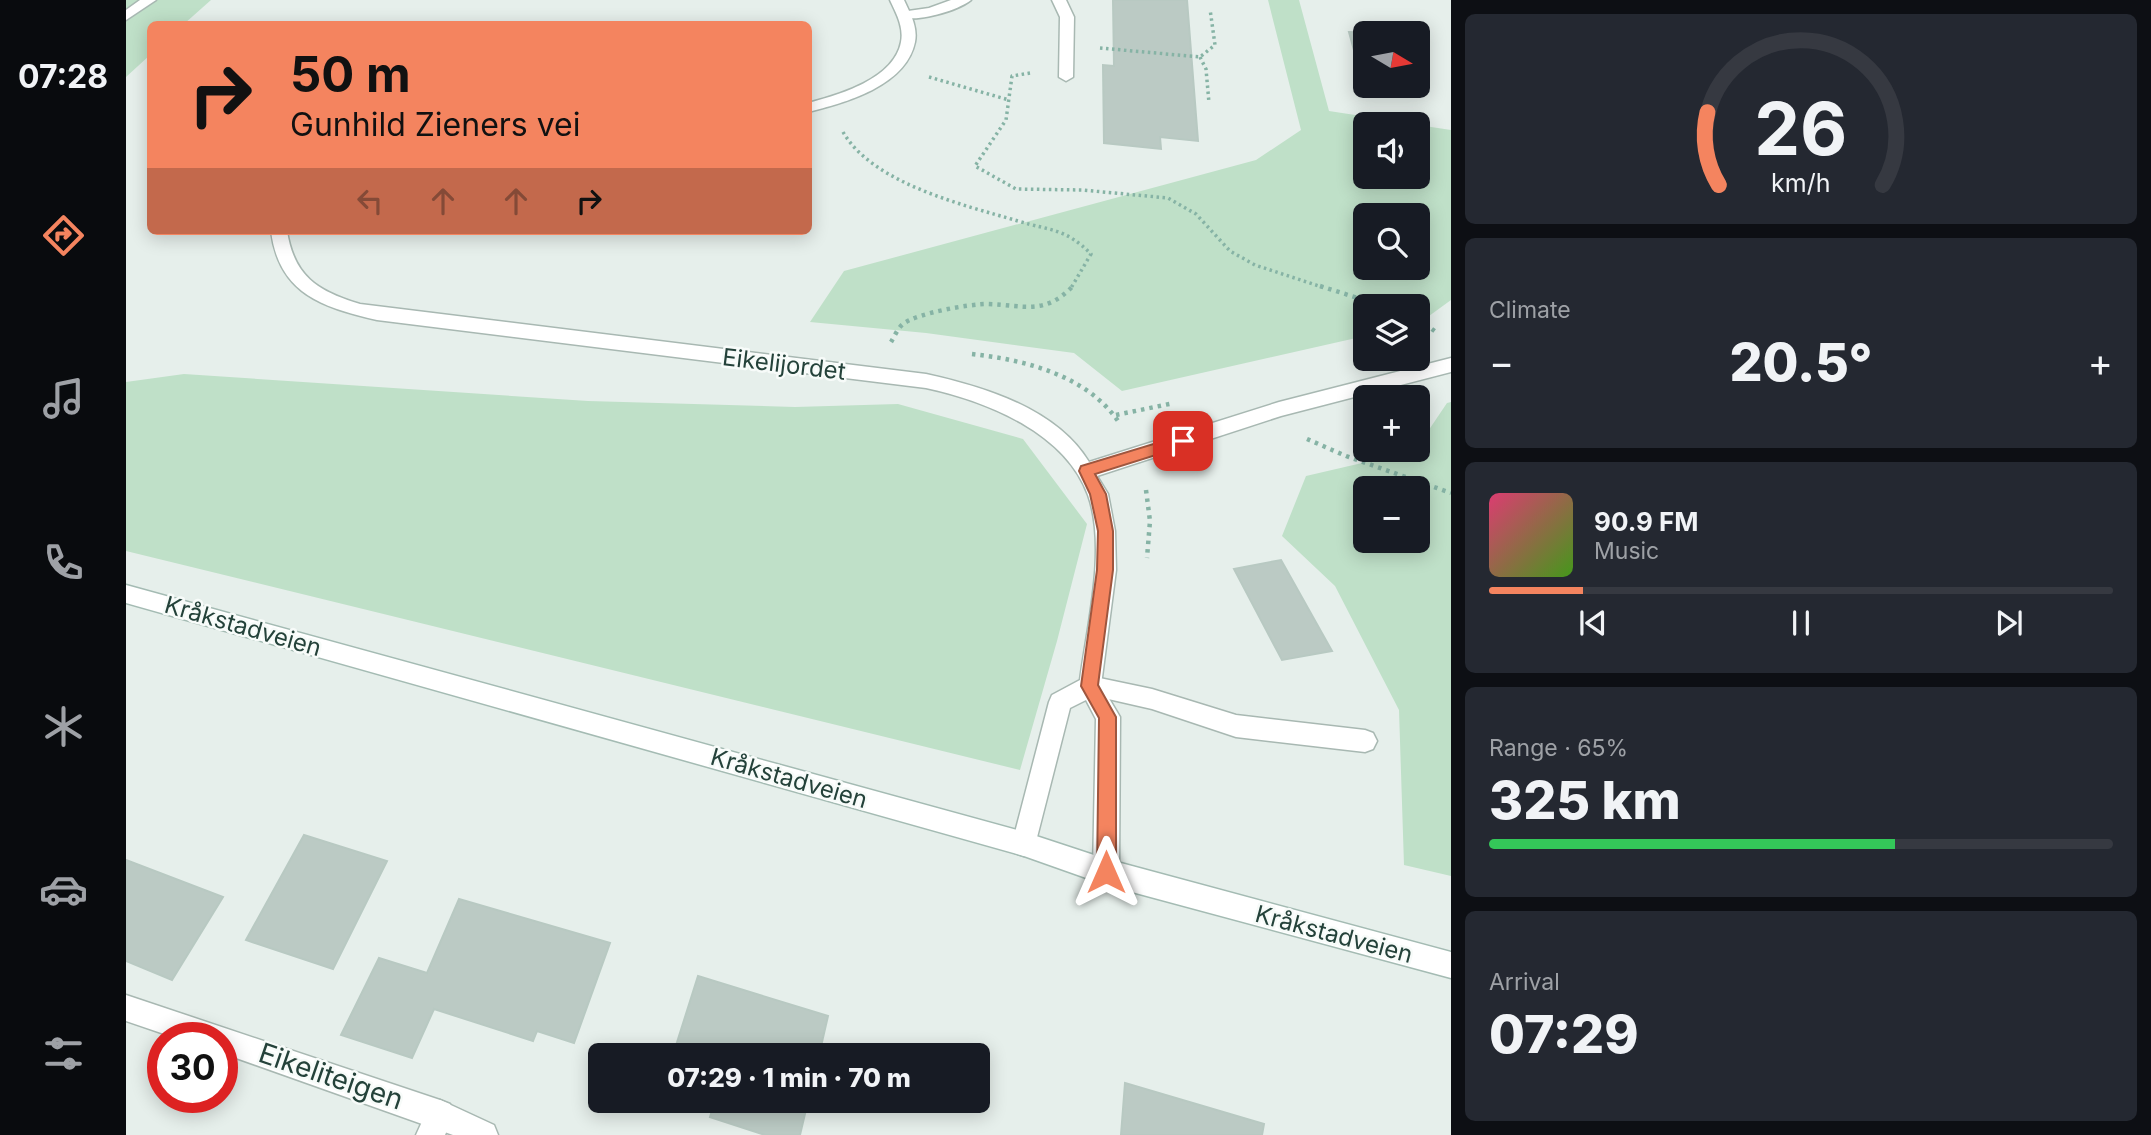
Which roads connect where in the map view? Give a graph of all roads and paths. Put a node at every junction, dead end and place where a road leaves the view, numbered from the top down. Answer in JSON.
{"nodes":[{"id":1,"x":149,"y":0,"type":"edge"},
{"id":2,"x":897,"y":0,"type":"edge"},
{"id":3,"x":964,"y":0,"type":"edge"},
{"id":4,"x":1059,"y":0,"type":"edge"},
{"id":5,"x":1210,"y":9,"type":"dead end"},
{"id":6,"x":126,"y":16,"type":"edge"},
{"id":7,"x":906,"y":16,"type":"junction"},
{"id":8,"x":1068,"y":45,"type":"junction"},
{"id":9,"x":1200,"y":57,"type":"junction"},
{"id":10,"x":1066,"y":73,"type":"joint"},
{"id":11,"x":920,"y":75,"type":"dead end"},
{"id":12,"x":1009,"y":100,"type":"junction"},
{"id":13,"x":1209,"y":103,"type":"dead end"},
{"id":14,"x":812,"y":107,"type":"edge"},
{"id":15,"x":842,"y":130,"type":"dead end"},
{"id":16,"x":279,"y":235,"type":"edge"},
{"id":17,"x":1353,"y":296,"type":"edge"},
{"id":18,"x":897,"y":332,"type":"dead end"},
{"id":19,"x":1451,"y":365,"type":"edge"},
{"id":20,"x":1256,"y":417,"type":"junction"},
{"id":21,"x":1086,"y":471,"type":"junction"},
{"id":22,"x":1451,"y":493,"type":"edge"},
{"id":23,"x":126,"y":594,"type":"edge"},
{"id":24,"x":1090,"y":686,"type":"junction"},
{"id":25,"x":1365,"y":741,"type":"dead end"},
{"id":26,"x":1024,"y":844,"type":"junction"},
{"id":27,"x":1106,"y":872,"type":"junction"},
{"id":28,"x":1451,"y":965,"type":"edge"},
{"id":29,"x":126,"y":1008,"type":"edge"},
{"id":30,"x":170,"y":1022,"type":"edge"},
{"id":31,"x":238,"y":1045,"type":"edge"},
{"id":32,"x":435,"y":1124,"type":"edge"},
{"id":33,"x":484,"y":1135,"type":"edge"}],
"edges":[{"from":1,"to":6,"type":"street"},
{"from":2,"to":7,"type":"street"},
{"from":3,"to":7,"type":"street"},
{"from":4,"to":8,"type":"street"},
{"from":5,"to":9,"type":"path"},
{"from":7,"to":14,"type":"street"},
{"from":8,"to":9,"type":"path"},
{"from":8,"to":10,"type":"street"},
{"from":9,"to":13,"type":"path"},
{"from":10,"to":12,"type":"path"},
{"from":11,"to":12,"type":"path"},
{"from":12,"to":17,"type":"path"},
{"from":15,"to":18,"type":"path"},
{"from":16,"to":21,"type":"street","name":"Eikelijordet"},
{"from":19,"to":20,"type":"street"},
{"from":20,"to":21,"type":"street"},
{"from":20,"to":22,"type":"path"},
{"from":21,"to":24,"type":"street","name":"Eikelijordet"},
{"from":23,"to":26,"type":"street","name":"Kråkstadveien"},
{"from":24,"to":25,"type":"street"},
{"from":24,"to":26,"type":"street"},
{"from":24,"to":27,"type":"street"},
{"from":26,"to":27,"type":"street","name":"Kråkstadveien"},
{"from":27,"to":28,"type":"street","name":"Kråkstadveien"},
{"from":29,"to":30,"type":"street","name":"Eikeliteigen"},
{"from":31,"to":32,"type":"street","name":"Eikeliteigen"},
{"from":32,"to":33,"type":"street","name":"Eikeliteigen"}]}
